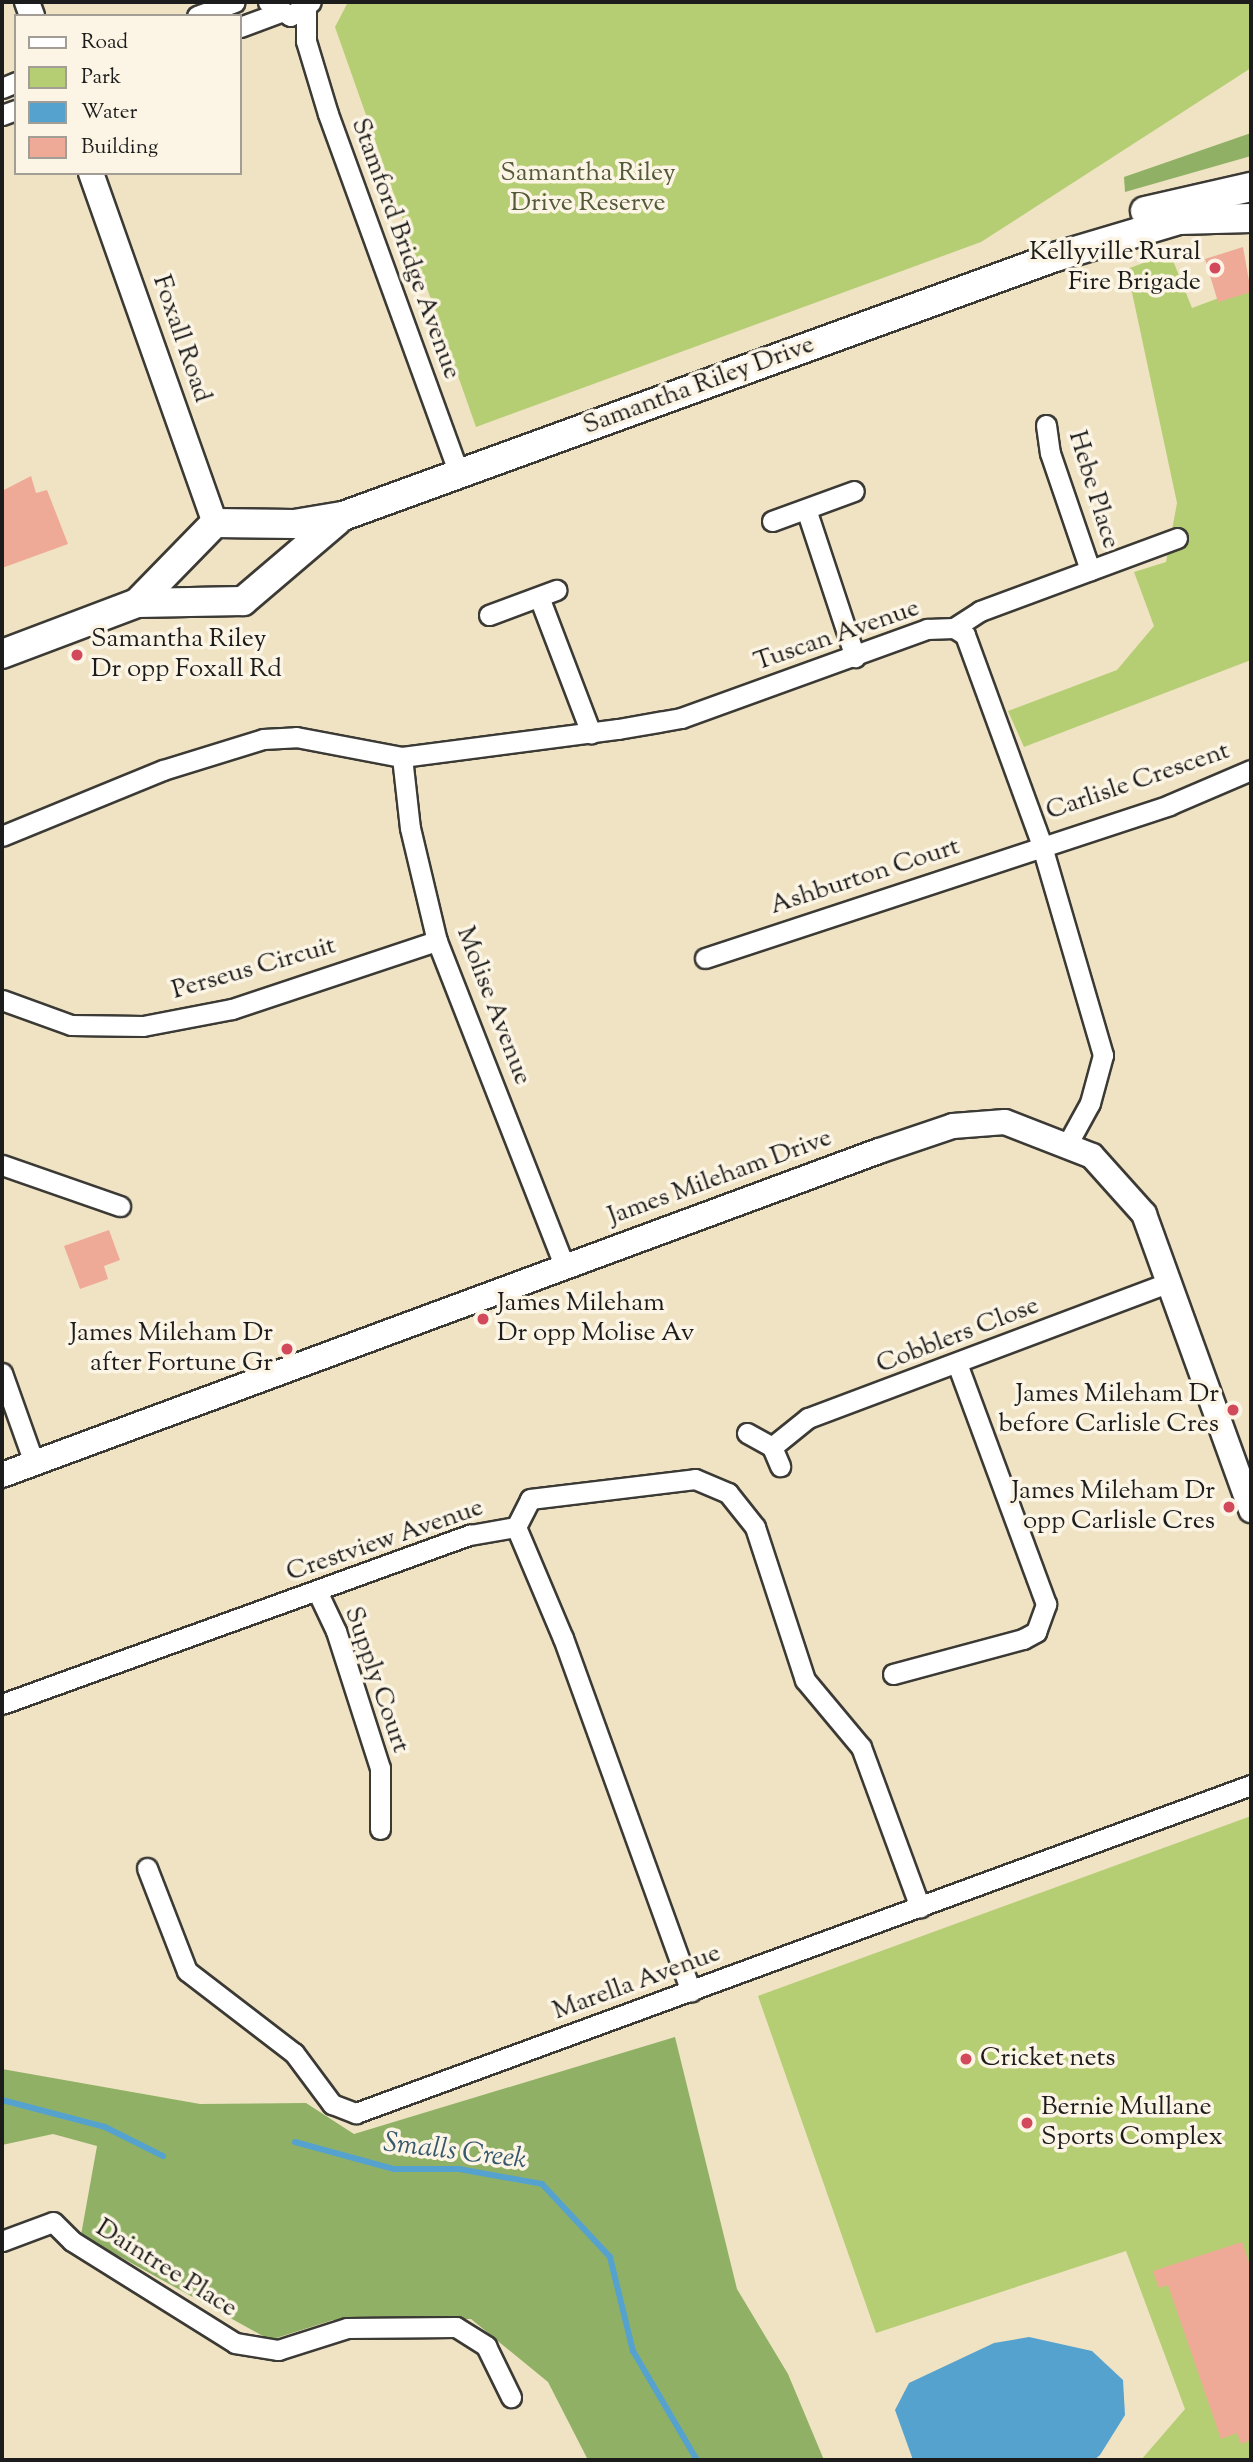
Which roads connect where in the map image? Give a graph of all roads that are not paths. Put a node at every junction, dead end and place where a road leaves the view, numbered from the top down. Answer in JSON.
{"nodes":[{"id":1,"x":235,"y":2,"type":"edge"},
{"id":2,"x":291,"y":9,"type":"edge"},
{"id":3,"x":202,"y":14,"type":"edge"},
{"id":4,"x":242,"y":26,"type":"edge"},
{"id":5,"x":92,"y":175,"type":"edge"},
{"id":6,"x":1251,"y":187,"type":"edge"},
{"id":7,"x":1251,"y":218,"type":"edge"},
{"id":8,"x":1055,"y":257,"type":"junction"},
{"id":9,"x":1046,"y":425,"type":"dead end"},
{"id":10,"x":459,"y":474,"type":"junction"},
{"id":11,"x":854,"y":491,"type":"dead end"},
{"id":12,"x":807,"y":512,"type":"junction"},
{"id":13,"x":343,"y":516,"type":"junction"},
{"id":14,"x":772,"y":521,"type":"dead end"},
{"id":15,"x":215,"y":523,"type":"junction"},
{"id":16,"x":249,"y":524,"type":"junction"},
{"id":17,"x":1177,"y":538,"type":"dead end"},
{"id":18,"x":191,"y":548,"type":"junction"},
{"id":19,"x":1090,"y":570,"type":"junction"},
{"id":20,"x":266,"y":584,"type":"junction"},
{"id":21,"x":216,"y":600,"type":"junction"},
{"id":22,"x":137,"y":603,"type":"junction"},
{"id":23,"x":489,"y":615,"type":"dead end"},
{"id":24,"x":954,"y":628,"type":"junction"},
{"id":25,"x":2,"y":654,"type":"edge"},
{"id":26,"x":855,"y":657,"type":"junction"},
{"id":27,"x":591,"y":733,"type":"junction"},
{"id":28,"x":402,"y":757,"type":"junction"},
{"id":29,"x":1251,"y":771,"type":"edge"},
{"id":30,"x":2,"y":836,"type":"edge"},
{"id":31,"x":1041,"y":843,"type":"junction"},
{"id":32,"x":437,"y":941,"type":"junction"},
{"id":33,"x":705,"y":958,"type":"dead end"},
{"id":34,"x":2,"y":1000,"type":"edge"},
{"id":35,"x":1068,"y":1143,"type":"junction"},
{"id":36,"x":2,"y":1165,"type":"edge"},
{"id":37,"x":120,"y":1206,"type":"dead end"},
{"id":38,"x":565,"y":1266,"type":"junction"},
{"id":39,"x":1169,"y":1282,"type":"junction"},
{"id":40,"x":958,"y":1366,"type":"junction"},
{"id":41,"x":2,"y":1373,"type":"edge"},
{"id":42,"x":747,"y":1433,"type":"dead end"},
{"id":43,"x":772,"y":1447,"type":"junction"},
{"id":44,"x":34,"y":1463,"type":"junction"},
{"id":45,"x":780,"y":1466,"type":"dead end"},
{"id":46,"x":2,"y":1475,"type":"edge"},
{"id":47,"x":1251,"y":1510,"type":"edge"},
{"id":48,"x":516,"y":1527,"type":"junction"},
{"id":49,"x":317,"y":1591,"type":"junction"},
{"id":50,"x":893,"y":1674,"type":"dead end"},
{"id":51,"x":2,"y":1704,"type":"edge"},
{"id":52,"x":1251,"y":1785,"type":"edge"},
{"id":53,"x":380,"y":1829,"type":"dead end"},
{"id":54,"x":147,"y":1868,"type":"dead end"},
{"id":55,"x":920,"y":1907,"type":"junction"},
{"id":56,"x":691,"y":1992,"type":"junction"},
{"id":57,"x":2,"y":2241,"type":"edge"},
{"id":58,"x":511,"y":2397,"type":"dead end"}],
"edges":[{"from":1,"to":3,"type":"street"},
{"from":2,"to":4,"type":"street"},
{"from":2,"to":10,"type":"street","name":"Stamford Bridge Avenue"},
{"from":5,"to":15,"type":"street","name":"Foxall Road"},
{"from":6,"to":8,"type":"main road","name":"Samantha Riley Drive"},
{"from":7,"to":8,"type":"main road","name":"Samantha Riley Drive"},
{"from":8,"to":10,"type":"main road","name":"Samantha Riley Drive"},
{"from":9,"to":19,"type":"street","name":"Hebe Place"},
{"from":10,"to":13,"type":"main road","name":"Samantha Riley Drive"},
{"from":11,"to":12,"type":"street"},
{"from":12,"to":14,"type":"street"},
{"from":12,"to":26,"type":"street"},
{"from":13,"to":16,"type":"main road","name":"Samantha Riley Drive"},
{"from":13,"to":20,"type":"main road","name":"Samantha Riley Drive"},
{"from":15,"to":16,"type":"main road","name":"Samantha Riley Drive"},
{"from":15,"to":18,"type":"main road","name":"Samantha Riley Drive"},
{"from":16,"to":20,"type":"main road"},
{"from":17,"to":19,"type":"street","name":"Hebe Place"},
{"from":18,"to":21,"type":"main road"},
{"from":18,"to":22,"type":"main road","name":"Samantha Riley Drive"},
{"from":19,"to":24,"type":"street","name":"Hebe Place"},
{"from":20,"to":21,"type":"main road","name":"Samantha Riley Drive"},
{"from":21,"to":22,"type":"main road","name":"Samantha Riley Drive"},
{"from":22,"to":25,"type":"main road","name":"Samantha Riley Drive"},
{"from":23,"to":27,"type":"street"},
{"from":24,"to":26,"type":"street","name":"Tuscan Avenue"},
{"from":24,"to":31,"type":"street","name":"Tuscan Avenue"},
{"from":26,"to":27,"type":"street","name":"Tuscan Avenue"},
{"from":27,"to":28,"type":"street","name":"Tuscan Avenue"},
{"from":28,"to":30,"type":"street"},
{"from":28,"to":32,"type":"street","name":"Molise Avenue"},
{"from":29,"to":31,"type":"street","name":"Carlisle Crescent"},
{"from":31,"to":33,"type":"street","name":"Ashburton Court"},
{"from":31,"to":35,"type":"street","name":"Tuscan Avenue"},
{"from":32,"to":34,"type":"street","name":"Perseus Circuit"},
{"from":32,"to":38,"type":"street","name":"Molise Avenue"},
{"from":35,"to":38,"type":"street","name":"James Mileham Drive"},
{"from":35,"to":39,"type":"street","name":"James Mileham Drive"},
{"from":36,"to":37,"type":"street"},
{"from":38,"to":44,"type":"street","name":"James Mileham Drive"},
{"from":39,"to":40,"type":"street","name":"Cobblers Close"},
{"from":39,"to":47,"type":"street","name":"James Mileham Drive"},
{"from":40,"to":43,"type":"street","name":"Cobblers Close"},
{"from":40,"to":50,"type":"street"},
{"from":41,"to":44,"type":"street"},
{"from":42,"to":43,"type":"street"},
{"from":43,"to":45,"type":"street"},
{"from":44,"to":46,"type":"street","name":"James Mileham Drive"},
{"from":48,"to":49,"type":"street","name":"Crestview Avenue"},
{"from":48,"to":55,"type":"street"},
{"from":48,"to":56,"type":"street","name":"Crestview Avenue"},
{"from":49,"to":51,"type":"street","name":"Crestview Avenue"},
{"from":49,"to":53,"type":"street","name":"Supply Court"},
{"from":52,"to":55,"type":"street","name":"Marella Avenue"},
{"from":54,"to":56,"type":"street","name":"Marella Avenue"},
{"from":55,"to":56,"type":"street","name":"Marella Avenue"},
{"from":57,"to":58,"type":"street","name":"Daintree Place"}]}
